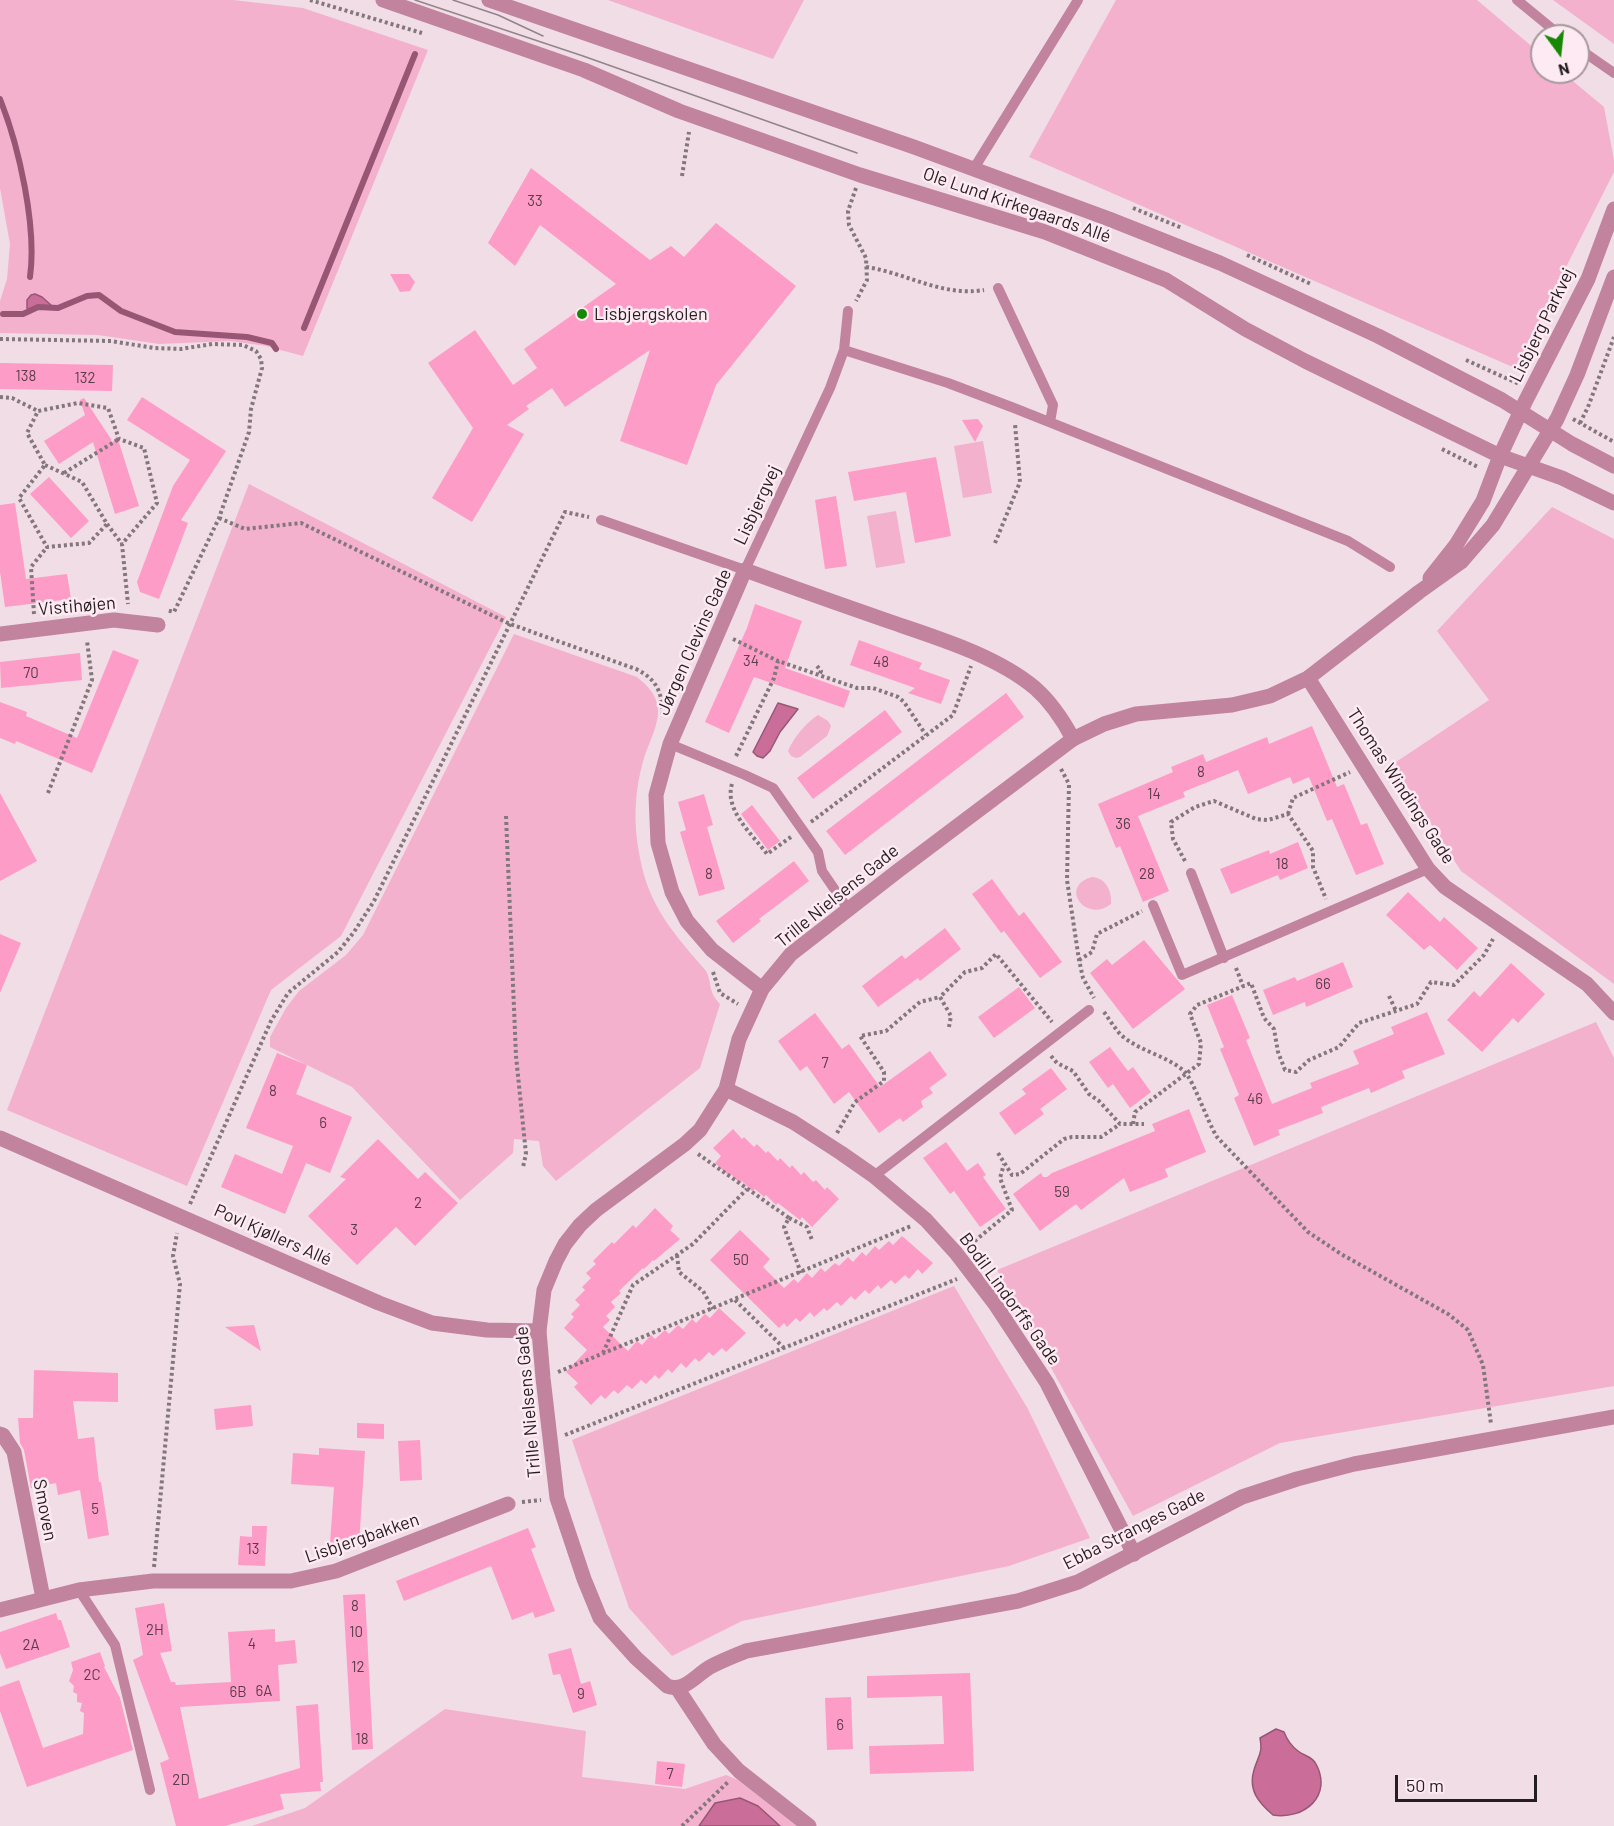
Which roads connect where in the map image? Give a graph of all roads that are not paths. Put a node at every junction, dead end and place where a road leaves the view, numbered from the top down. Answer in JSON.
{"nodes":[{"id":1,"x":383,"y":0,"type":"edge"},
{"id":2,"x":489,"y":0,"type":"edge"},
{"id":3,"x":1078,"y":0,"type":"edge"},
{"id":4,"x":1517,"y":0,"type":"edge"},
{"id":5,"x":1546,"y":24,"type":"edge"},
{"id":6,"x":1590,"y":56,"type":"edge"},
{"id":7,"x":1614,"y":73,"type":"edge"},
{"id":8,"x":973,"y":170,"type":"junction"},
{"id":9,"x":1614,"y":209,"type":"edge"},
{"id":10,"x":1614,"y":277,"type":"edge"},
{"id":11,"x":998,"y":288,"type":"road end"},
{"id":12,"x":848,"y":311,"type":"road end"},
{"id":13,"x":844,"y":350,"type":"junction"},
{"id":14,"x":1520,"y":412,"type":"junction"},
{"id":15,"x":1050,"y":423,"type":"junction"},
{"id":16,"x":1551,"y":431,"type":"junction"},
{"id":17,"x":1500,"y":456,"type":"junction"},
{"id":18,"x":1529,"y":466,"type":"junction"},
{"id":19,"x":1614,"y":466,"type":"edge"},
{"id":20,"x":1614,"y":503,"type":"edge"},
{"id":21,"x":601,"y":520,"type":"road end"},
{"id":22,"x":1390,"y":567,"type":"dead end"},
{"id":23,"x":745,"y":570,"type":"junction"},
{"id":24,"x":1419,"y":592,"type":"junction"},
{"id":25,"x":165,"y":623,"type":"road end"},
{"id":26,"x":0,"y":634,"type":"edge"},
{"id":27,"x":1308,"y":678,"type":"junction"},
{"id":28,"x":1073,"y":739,"type":"junction"},
{"id":29,"x":670,"y":744,"type":"junction"},
{"id":30,"x":1428,"y":869,"type":"junction"},
{"id":31,"x":1191,"y":873,"type":"road end"},
{"id":32,"x":1153,"y":905,"type":"road end"},
{"id":33,"x":848,"y":909,"type":"junction"},
{"id":34,"x":1227,"y":956,"type":"junction"},
{"id":35,"x":762,"y":989,"type":"junction"},
{"id":36,"x":1093,"y":1007,"type":"road end"},
{"id":37,"x":1614,"y":1013,"type":"edge"},
{"id":38,"x":726,"y":1089,"type":"junction"},
{"id":39,"x":0,"y":1138,"type":"edge"},
{"id":40,"x":874,"y":1176,"type":"junction"},
{"id":41,"x":539,"y":1331,"type":"junction"},
{"id":42,"x":1614,"y":1417,"type":"edge"},
{"id":43,"x":0,"y":1434,"type":"edge"},
{"id":44,"x":508,"y":1504,"type":"road end"},
{"id":45,"x":1134,"y":1554,"type":"junction"},
{"id":46,"x":79,"y":1590,"type":"junction"},
{"id":47,"x":43,"y":1598,"type":"junction"},
{"id":48,"x":0,"y":1610,"type":"edge"},
{"id":49,"x":677,"y":1688,"type":"junction"},
{"id":50,"x":150,"y":1790,"type":"dead end"},
{"id":51,"x":809,"y":1826,"type":"edge"}],
"edges":[{"from":1,"to":17,"type":"street","name":"Ole Lund Kirkegaards Allé"},
{"from":2,"to":8,"type":"street","name":"Ole Lund Kirkegaards Allé"},
{"from":3,"to":8,"type":"lane"},
{"from":4,"to":5,"type":"lane"},
{"from":6,"to":7,"type":"lane"},
{"from":8,"to":14,"type":"street","name":"Ole Lund Kirkegaards Allé"},
{"from":9,"to":14,"type":"street","name":"Lisbjerg Parkvej"},
{"from":10,"to":16,"type":"street"},
{"from":11,"to":15,"type":"lane"},
{"from":12,"to":13,"type":"lane","name":"Lisbjergvej"},
{"from":13,"to":15,"type":"lane"},
{"from":13,"to":23,"type":"lane","name":"Lisbjergvej"},
{"from":14,"to":16,"type":"street","name":"Ole Lund Kirkegaards Allé"},
{"from":14,"to":17,"type":"street","name":"Lisbjerg Parkvej"},
{"from":15,"to":22,"type":"lane"},
{"from":16,"to":18,"type":"street","name":"Trille Nielsens Gade"},
{"from":16,"to":19,"type":"street","name":"Ole Lund Kirkegaards Allé"},
{"from":17,"to":18,"type":"street","name":"Ole Lund Kirkegaards Allé"},
{"from":17,"to":24,"type":"street","name":"Trille Nielsens Gade"},
{"from":18,"to":20,"type":"street","name":"Ole Lund Kirkegaards Allé"},
{"from":18,"to":24,"type":"street","name":"Trille Nielsens Gade"},
{"from":21,"to":23,"type":"lane","name":"Lisbjergvej"},
{"from":23,"to":28,"type":"street","name":"Jørgen Clevins Gade"},
{"from":23,"to":29,"type":"street","name":"Jørgen Clevins Gade"},
{"from":24,"to":27,"type":"street","name":"Trille Nielsens Gade"},
{"from":25,"to":26,"type":"street","name":"Vistihøjen"},
{"from":27,"to":28,"type":"street","name":"Trille Nielsens Gade"},
{"from":27,"to":30,"type":"street","name":"Thomas Windings Gade"},
{"from":28,"to":33,"type":"street","name":"Trille Nielsens Gade"},
{"from":29,"to":33,"type":"lane"},
{"from":29,"to":35,"type":"street","name":"Jørgen Clevins Gade"},
{"from":30,"to":34,"type":"lane"},
{"from":30,"to":37,"type":"street","name":"Thomas Windings Gade"},
{"from":31,"to":34,"type":"lane"},
{"from":32,"to":34,"type":"lane"},
{"from":33,"to":35,"type":"street","name":"Trille Nielsens Gade"},
{"from":35,"to":38,"type":"street","name":"Trille Nielsens Gade"},
{"from":36,"to":40,"type":"lane"},
{"from":38,"to":40,"type":"street","name":"Bodil Lindorffs Gade"},
{"from":38,"to":41,"type":"street","name":"Trille Nielsens Gade"},
{"from":39,"to":41,"type":"street","name":"Povl Kjøllers Allé"},
{"from":40,"to":45,"type":"street","name":"Bodil Lindorffs Gade"},
{"from":41,"to":49,"type":"street","name":"Trille Nielsens Gade"},
{"from":42,"to":45,"type":"street","name":"Ebba Stranges Gade"},
{"from":43,"to":47,"type":"street","name":"Smoven"},
{"from":44,"to":46,"type":"street","name":"Lisbjergbakken"},
{"from":45,"to":49,"type":"street","name":"Ebba Stranges Gade"},
{"from":46,"to":47,"type":"street","name":"Lisbjergbakken"},
{"from":46,"to":50,"type":"lane"},
{"from":47,"to":48,"type":"street","name":"Lisbjergbakken"},
{"from":49,"to":51,"type":"street","name":"Trille Nielsens Gade"}]}
